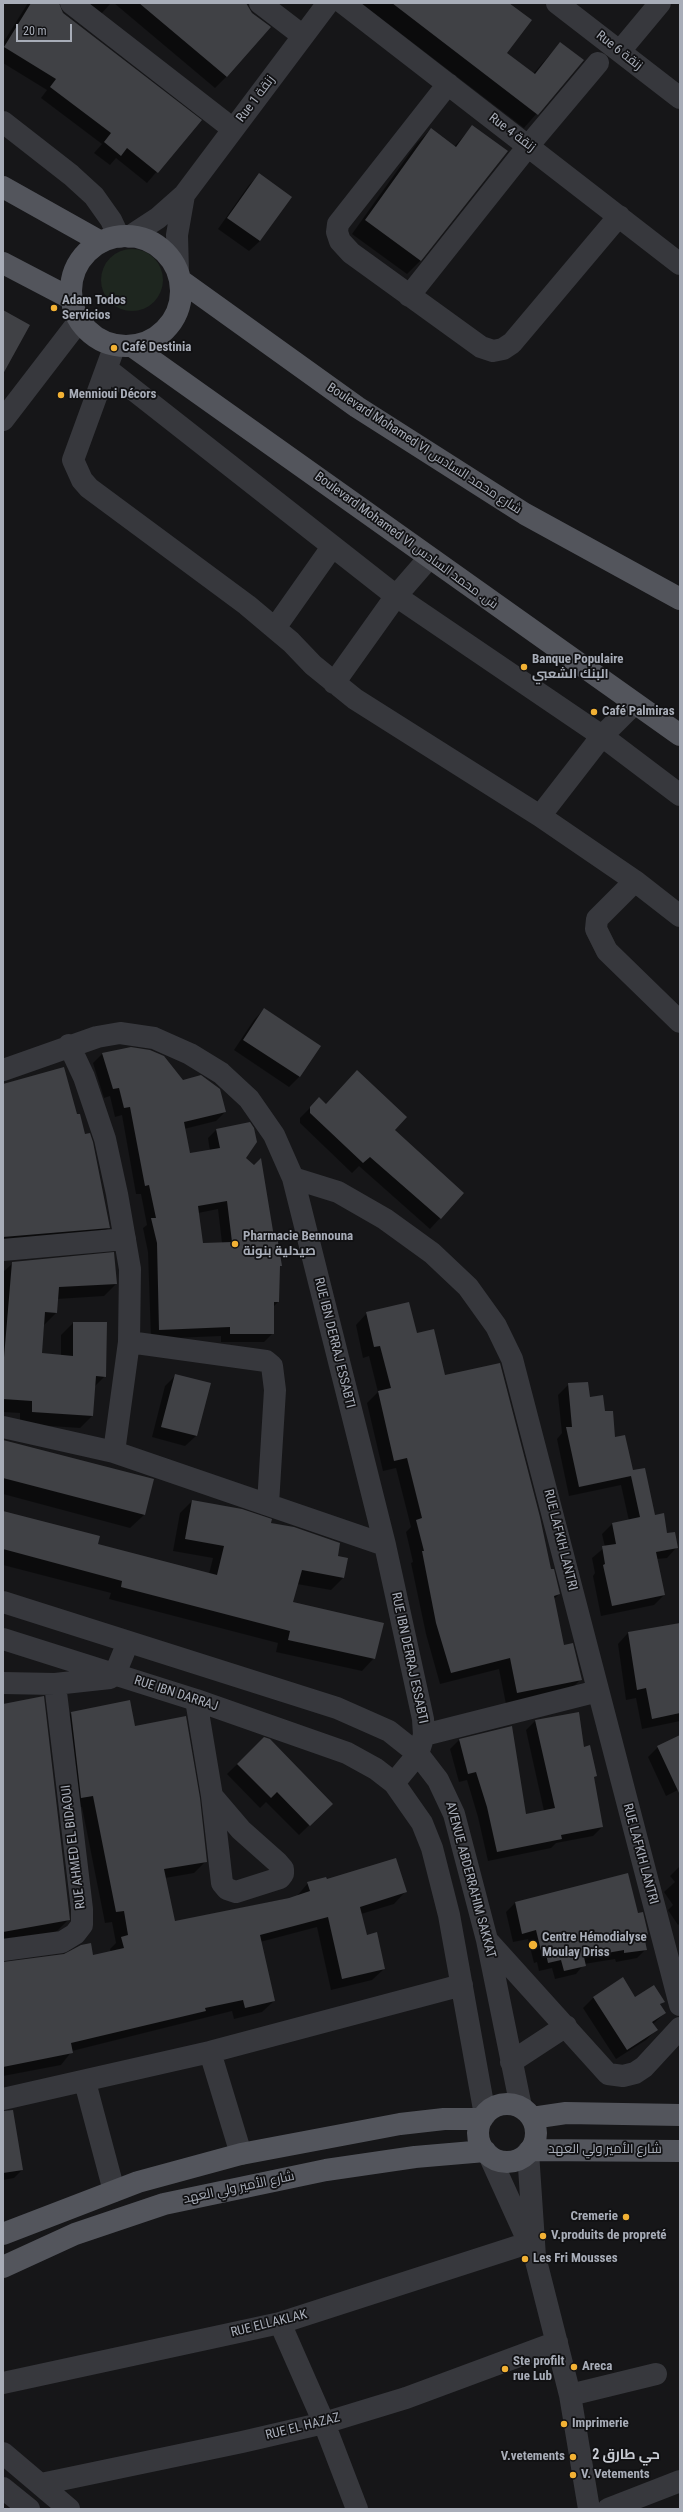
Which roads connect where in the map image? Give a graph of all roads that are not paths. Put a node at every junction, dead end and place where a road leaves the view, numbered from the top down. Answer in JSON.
{"nodes":[{"id":1,"x":71,"y":3,"type":"edge"},
{"id":2,"x":260,"y":3,"type":"edge"},
{"id":3,"x":328,"y":3,"type":"edge"},
{"id":4,"x":343,"y":3,"type":"edge"},
{"id":5,"x":558,"y":3,"type":"edge"},
{"id":6,"x":660,"y":3,"type":"edge"},
{"id":7,"x":303,"y":36,"type":"junction"},
{"id":8,"x":620,"y":51,"type":"junction"},
{"id":9,"x":598,"y":63,"type":"dead end"},
{"id":10,"x":448,"y":84,"type":"junction"},
{"id":11,"x":680,"y":98,"type":"edge"},
{"id":12,"x":3,"y":122,"type":"edge"},
{"id":13,"x":234,"y":130,"type":"junction"},
{"id":14,"x":529,"y":146,"type":"junction"},
{"id":15,"x":3,"y":187,"type":"edge"},
{"id":16,"x":184,"y":196,"type":"junction"},
{"id":17,"x":619,"y":216,"type":"junction"},
{"id":18,"x":116,"y":239,"type":"junction"},
{"id":19,"x":680,"y":264,"type":"edge"},
{"id":20,"x":5,"y":269,"type":"edge"},
{"id":21,"x":179,"y":276,"type":"junction"},
{"id":22,"x":409,"y":296,"type":"junction"},
{"id":23,"x":72,"y":299,"type":"junction"},
{"id":24,"x":80,"y":321,"type":"junction"},
{"id":25,"x":123,"y":346,"type":"junction"},
{"id":26,"x":107,"y":369,"type":"junction"},
{"id":27,"x":3,"y":420,"type":"edge"},
{"id":28,"x":332,"y":547,"type":"junction"},
{"id":29,"x":429,"y":558,"type":"junction"},
{"id":30,"x":396,"y":596,"type":"junction"},
{"id":31,"x":680,"y":599,"type":"edge"},
{"id":32,"x":275,"y":628,"type":"junction"},
{"id":33,"x":334,"y":683,"type":"junction"},
{"id":34,"x":634,"y":704,"type":"junction"},
{"id":35,"x":680,"y":735,"type":"edge"},
{"id":36,"x":602,"y":736,"type":"junction"},
{"id":37,"x":680,"y":795,"type":"edge"},
{"id":38,"x":540,"y":816,"type":"junction"},
{"id":39,"x":635,"y":881,"type":"junction"},
{"id":40,"x":680,"y":916,"type":"edge"},
{"id":41,"x":680,"y":1022,"type":"edge"},
{"id":42,"x":69,"y":1046,"type":"junction"},
{"id":43,"x":3,"y":1070,"type":"edge"},
{"id":44,"x":293,"y":1178,"type":"junction"},
{"id":45,"x":125,"y":1239,"type":"junction"},
{"id":46,"x":3,"y":1250,"type":"edge"},
{"id":47,"x":129,"y":1342,"type":"junction"},
{"id":48,"x":3,"y":1426,"type":"edge"},
{"id":49,"x":114,"y":1452,"type":"junction"},
{"id":50,"x":268,"y":1504,"type":"junction"},
{"id":51,"x":385,"y":1545,"type":"junction"},
{"id":52,"x":10,"y":1604,"type":"edge"},
{"id":53,"x":3,"y":1639,"type":"edge"},
{"id":54,"x":128,"y":1642,"type":"junction"},
{"id":55,"x":115,"y":1674,"type":"junction"},
{"id":56,"x":3,"y":1683,"type":"edge"},
{"id":57,"x":55,"y":1684,"type":"junction"},
{"id":58,"x":598,"y":1691,"type":"junction"},
{"id":59,"x":196,"y":1700,"type":"junction"},
{"id":60,"x":421,"y":1745,"type":"junction"},
{"id":61,"x":394,"y":1783,"type":"junction"},
{"id":62,"x":212,"y":1796,"type":"dead end"},
{"id":63,"x":487,"y":1940,"type":"junction"},
{"id":64,"x":3,"y":1950,"type":"edge"},
{"id":65,"x":462,"y":1985,"type":"junction"},
{"id":66,"x":680,"y":2005,"type":"edge"},
{"id":67,"x":566,"y":2026,"type":"junction"},
{"id":68,"x":680,"y":2028,"type":"edge"},
{"id":69,"x":210,"y":2052,"type":"junction"},
{"id":70,"x":511,"y":2062,"type":"junction"},
{"id":71,"x":85,"y":2082,"type":"junction"},
{"id":72,"x":3,"y":2099,"type":"edge"},
{"id":73,"x":526,"y":2113,"type":"junction"},
{"id":74,"x":680,"y":2114,"type":"edge"},
{"id":75,"x":483,"y":2117,"type":"junction"},
{"id":76,"x":529,"y":2151,"type":"junction"},
{"id":77,"x":680,"y":2151,"type":"edge"},
{"id":78,"x":487,"y":2153,"type":"junction"},
{"id":79,"x":241,"y":2154,"type":"junction"},
{"id":80,"x":114,"y":2191,"type":"junction"},
{"id":81,"x":3,"y":2234,"type":"edge"},
{"id":82,"x":532,"y":2250,"type":"junction"},
{"id":83,"x":3,"y":2267,"type":"edge"},
{"id":84,"x":280,"y":2323,"type":"junction"},
{"id":85,"x":557,"y":2342,"type":"junction"},
{"id":86,"x":656,"y":2374,"type":"dead end"},
{"id":87,"x":3,"y":2383,"type":"edge"},
{"id":88,"x":570,"y":2395,"type":"junction"},
{"id":89,"x":324,"y":2423,"type":"junction"},
{"id":90,"x":3,"y":2452,"type":"edge"},
{"id":91,"x":680,"y":2482,"type":"edge"},
{"id":92,"x":41,"y":2484,"type":"junction"},
{"id":93,"x":3,"y":2488,"type":"edge"},
{"id":94,"x":29,"y":2509,"type":"edge"},
{"id":95,"x":68,"y":2509,"type":"edge"},
{"id":96,"x":357,"y":2509,"type":"edge"},
{"id":97,"x":590,"y":2509,"type":"edge"},
{"id":98,"x":608,"y":2509,"type":"edge"}],
"edges":[{"from":1,"to":13,"type":"street"},
{"from":2,"to":7,"type":"street"},
{"from":3,"to":7,"type":"street","name":"Rue 1 زنقة"},
{"from":4,"to":10,"type":"street","name":"Rue 4 زنقة"},
{"from":5,"to":8,"type":"street","name":"Rue 6 زنقة"},
{"from":6,"to":8,"type":"street"},
{"from":7,"to":13,"type":"street","name":"Rue 1 زنقة"},
{"from":8,"to":11,"type":"street","name":"Rue 6 زنقة"},
{"from":9,"to":14,"type":"street"},
{"from":10,"to":14,"type":"street","name":"Rue 4 زنقة"},
{"from":10,"to":22,"type":"street"},
{"from":12,"to":18,"type":"street"},
{"from":13,"to":16,"type":"street","name":"Rue 1 زنقة"},
{"from":14,"to":17,"type":"street","name":"Rue 4 زنقة"},
{"from":14,"to":22,"type":"street"},
{"from":15,"to":18,"type":"main road"},
{"from":16,"to":18,"type":"street"},
{"from":16,"to":21,"type":"street"},
{"from":17,"to":19,"type":"street","name":"Rue 4 زنقة"},
{"from":17,"to":22,"type":"street"},
{"from":18,"to":21,"type":"main road"},
{"from":18,"to":23,"type":"main road"},
{"from":20,"to":23,"type":"main road"},
{"from":21,"to":25,"type":"main road"},
{"from":21,"to":31,"type":"main road","name":"Boulevard Mohamed VI شارع محمد السادس"},
{"from":23,"to":24,"type":"main road"},
{"from":24,"to":25,"type":"main road"},
{"from":24,"to":27,"type":"street"},
{"from":25,"to":26,"type":"street"},
{"from":25,"to":29,"type":"main road","name":"Boulevard Mohamed VI ش. محمد السادس"},
{"from":26,"to":28,"type":"street"},
{"from":26,"to":32,"type":"street"},
{"from":28,"to":30,"type":"street"},
{"from":28,"to":32,"type":"street"},
{"from":29,"to":30,"type":"street"},
{"from":29,"to":34,"type":"main road","name":"Boulevard Mohamed VI ش. محمد السادس"},
{"from":30,"to":33,"type":"street"},
{"from":30,"to":36,"type":"street"},
{"from":32,"to":33,"type":"street"},
{"from":33,"to":38,"type":"street"},
{"from":34,"to":35,"type":"main road","name":"Boulevard Mohamed VI ش. محمد السادس"},
{"from":34,"to":36,"type":"street"},
{"from":36,"to":37,"type":"street"},
{"from":36,"to":38,"type":"street"},
{"from":38,"to":39,"type":"street"},
{"from":39,"to":40,"type":"street"},
{"from":39,"to":41,"type":"street"},
{"from":42,"to":43,"type":"street","name":"RUE IBN DERRAJ ESSABTI"},
{"from":42,"to":44,"type":"street","name":"RUE IBN DERRAJ ESSABTI"},
{"from":42,"to":45,"type":"street"},
{"from":44,"to":51,"type":"street","name":"RUE IBN DERRAJ ESSABTI"},
{"from":44,"to":58,"type":"street","name":"RUE LAFKIH LANTRI"},
{"from":45,"to":46,"type":"street"},
{"from":45,"to":47,"type":"street"},
{"from":47,"to":49,"type":"street"},
{"from":47,"to":50,"type":"street"},
{"from":48,"to":49,"type":"street"},
{"from":49,"to":50,"type":"street"},
{"from":50,"to":51,"type":"street"},
{"from":51,"to":60,"type":"street","name":"RUE IBN DERRAJ ESSABTI"},
{"from":52,"to":53,"type":"street"},
{"from":52,"to":54,"type":"street"},
{"from":53,"to":55,"type":"street","name":"RUE IBN DARRAJ"},
{"from":54,"to":55,"type":"street"},
{"from":54,"to":60,"type":"street","name":"AVENUE ABDERRAHIM SAKKAT"},
{"from":55,"to":57,"type":"street"},
{"from":55,"to":59,"type":"street","name":"RUE IBN DARRAJ"},
{"from":56,"to":57,"type":"street"},
{"from":57,"to":64,"type":"street","name":"RUE AHMED EL BIDAOUI"},
{"from":58,"to":60,"type":"street"},
{"from":58,"to":66,"type":"street","name":"RUE LAFKIH LANTRI"},
{"from":59,"to":61,"type":"street","name":"RUE IBN DARRAJ"},
{"from":59,"to":62,"type":"street"},
{"from":60,"to":61,"type":"street"},
{"from":60,"to":63,"type":"street","name":"AVENUE ABDERRAHIM SAKKAT"},
{"from":61,"to":65,"type":"street"},
{"from":63,"to":67,"type":"street"},
{"from":63,"to":70,"type":"street","name":"AVENUE ABDERRAHIM SAKKAT"},
{"from":65,"to":69,"type":"street"},
{"from":65,"to":75,"type":"street"},
{"from":67,"to":68,"type":"street"},
{"from":67,"to":70,"type":"street"},
{"from":69,"to":71,"type":"street"},
{"from":69,"to":79,"type":"street"},
{"from":70,"to":73,"type":"street","name":"AVENUE ABDERRAHIM SAKKAT"},
{"from":71,"to":72,"type":"street"},
{"from":71,"to":80,"type":"street"},
{"from":73,"to":74,"type":"main road"},
{"from":73,"to":75,"type":"main road"},
{"from":73,"to":76,"type":"main road"},
{"from":75,"to":78,"type":"main road"},
{"from":75,"to":79,"type":"main road"},
{"from":76,"to":77,"type":"main road","name":"شارع الأمير ولي العهد"},
{"from":76,"to":78,"type":"main road"},
{"from":76,"to":82,"type":"street"},
{"from":78,"to":82,"type":"street"},
{"from":78,"to":83,"type":"main road","name":"شارع الأمير ولي العهد"},
{"from":79,"to":80,"type":"main road"},
{"from":80,"to":81,"type":"main road"},
{"from":82,"to":84,"type":"street","name":"RUE ELLAKLAK"},
{"from":82,"to":85,"type":"street"},
{"from":84,"to":87,"type":"street","name":"RUE ELLAKLAK"},
{"from":84,"to":89,"type":"street"},
{"from":85,"to":88,"type":"street"},
{"from":85,"to":89,"type":"street","name":"RUE EL HAZAZ"},
{"from":86,"to":88,"type":"street"},
{"from":88,"to":97,"type":"street"},
{"from":89,"to":92,"type":"street","name":"RUE EL HAZAZ"},
{"from":89,"to":96,"type":"street"},
{"from":90,"to":92,"type":"street"},
{"from":91,"to":98,"type":"street"},
{"from":92,"to":95,"type":"street"},
{"from":93,"to":94,"type":"street"}]}
